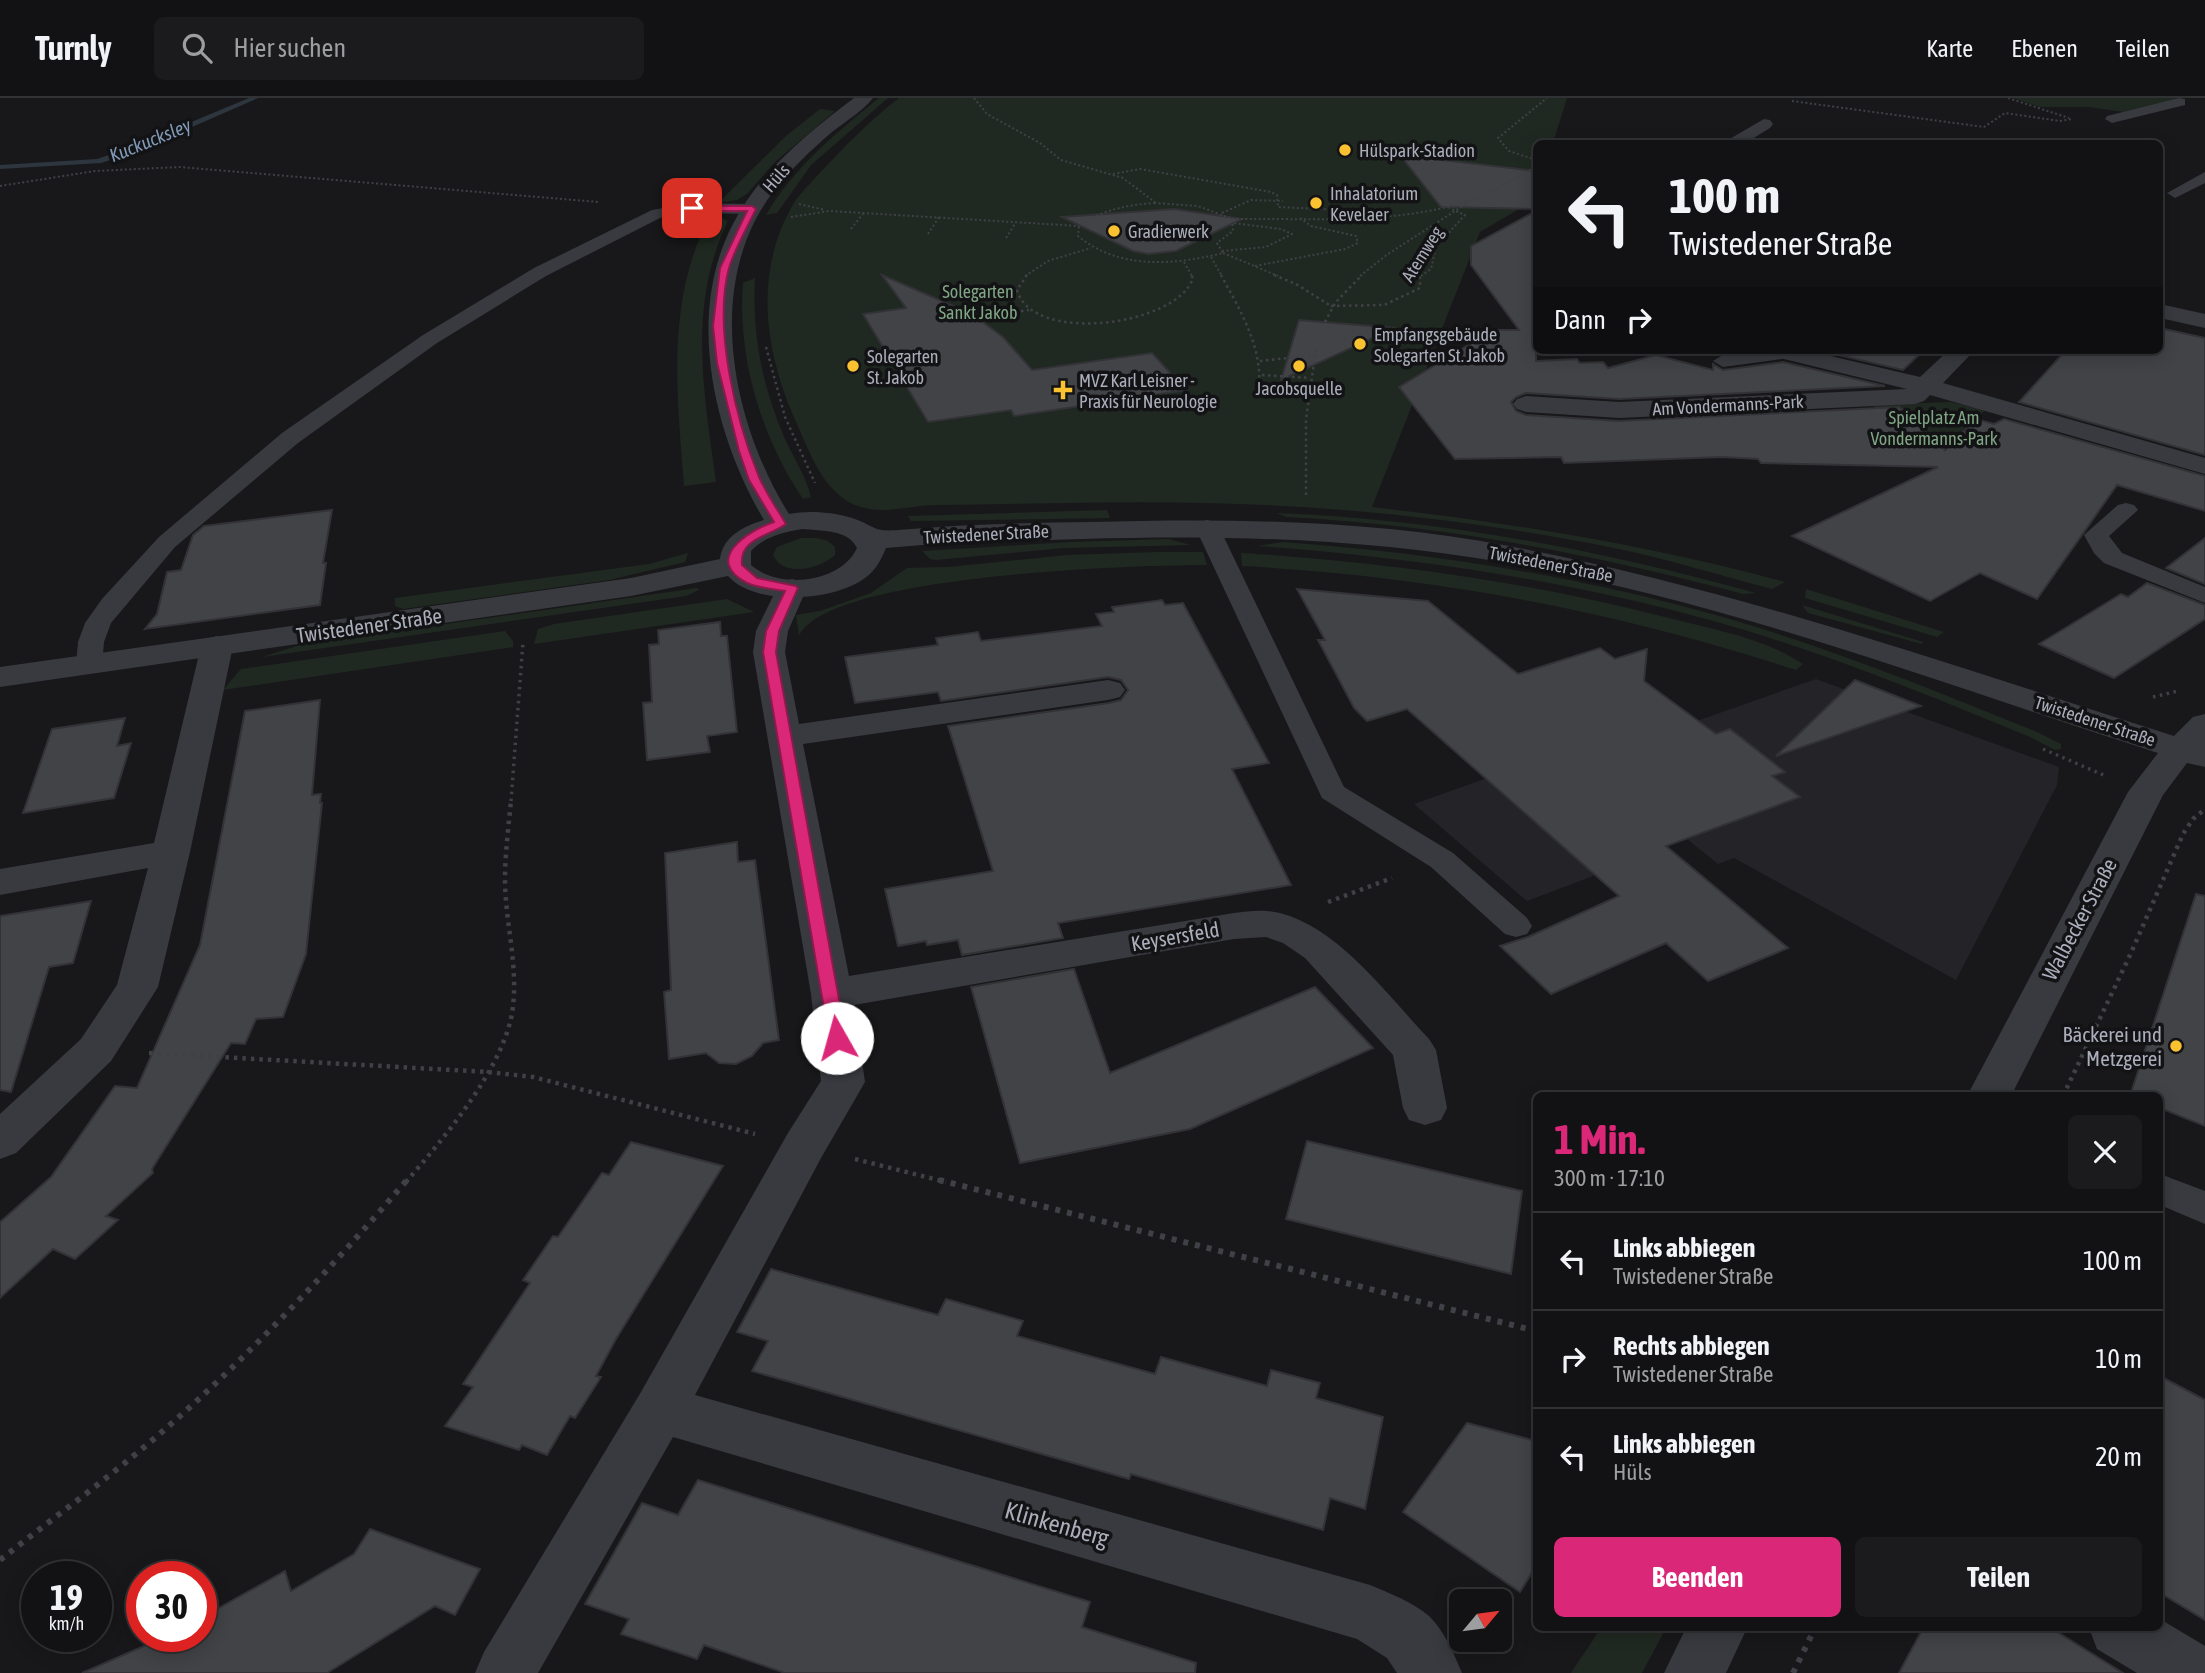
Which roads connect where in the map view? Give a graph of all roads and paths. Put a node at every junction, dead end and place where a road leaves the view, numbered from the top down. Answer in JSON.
{"nodes":[{"id":1,"x":865,"y":98,"type":"edge"},
{"id":2,"x":974,"y":98,"type":"edge"},
{"id":3,"x":1547,"y":98,"type":"edge"},
{"id":4,"x":2008,"y":98,"type":"edge"},
{"id":5,"x":1782,"y":100,"type":"dead end"},
{"id":6,"x":2190,"y":102,"type":"edge"},
{"id":7,"x":2072,"y":119,"type":"junction"},
{"id":8,"x":2112,"y":119,"type":"joint"},
{"id":9,"x":1764,"y":124,"type":"dead end"},
{"id":10,"x":1737,"y":140,"type":"edge"},
{"id":11,"x":1533,"y":159,"type":"edge"},
{"id":12,"x":1533,"y":169,"type":"edge"},
{"id":13,"x":1113,"y":174,"type":"junction"},
{"id":14,"x":2205,"y":177,"type":"edge"},
{"id":15,"x":0,"y":186,"type":"edge"},
{"id":16,"x":2175,"y":193,"type":"dead end"},
{"id":17,"x":1472,"y":200,"type":"junction"},
{"id":18,"x":1283,"y":201,"type":"dead end"},
{"id":19,"x":788,"y":202,"type":"dead end"},
{"id":20,"x":1278,"y":202,"type":"junction"},
{"id":21,"x":1156,"y":203,"type":"junction"},
{"id":22,"x":1445,"y":206,"type":"junction"},
{"id":23,"x":752,"y":209,"type":"junction"},
{"id":24,"x":674,"y":210,"type":"junction"},
{"id":25,"x":1458,"y":210,"type":"junction"},
{"id":26,"x":829,"y":211,"type":"junction"},
{"id":27,"x":864,"y":213,"type":"junction"},
{"id":28,"x":1222,"y":213,"type":"junction"},
{"id":29,"x":1370,"y":215,"type":"junction"},
{"id":30,"x":1299,"y":217,"type":"junction"},
{"id":31,"x":939,"y":218,"type":"junction"},
{"id":32,"x":780,"y":219,"type":"dead end"},
{"id":33,"x":1232,"y":219,"type":"junction"},
{"id":34,"x":1016,"y":222,"type":"junction"},
{"id":35,"x":1232,"y":223,"type":"junction"},
{"id":36,"x":1079,"y":226,"type":"junction"},
{"id":37,"x":851,"y":229,"type":"dead end"},
{"id":38,"x":928,"y":233,"type":"dead end"},
{"id":39,"x":1006,"y":238,"type":"dead end"},
{"id":40,"x":1092,"y":248,"type":"junction"},
{"id":41,"x":1222,"y":252,"type":"junction"},
{"id":42,"x":1211,"y":257,"type":"junction"},
{"id":43,"x":1184,"y":262,"type":"junction"},
{"id":44,"x":1255,"y":266,"type":"junction"},
{"id":45,"x":1331,"y":306,"type":"junction"},
{"id":46,"x":1029,"y":309,"type":"junction"},
{"id":47,"x":1015,"y":312,"type":"dead end"},
{"id":48,"x":2163,"y":312,"type":"edge"},
{"id":49,"x":2205,"y":321,"type":"edge"},
{"id":50,"x":1325,"y":322,"type":"dead end"},
{"id":51,"x":764,"y":336,"type":"dead end"},
{"id":52,"x":1316,"y":349,"type":"dead end"},
{"id":53,"x":1773,"y":354,"type":"edge"},
{"id":54,"x":1806,"y":354,"type":"edge"},
{"id":55,"x":1959,"y":354,"type":"edge"},
{"id":56,"x":1315,"y":355,"type":"junction"},
{"id":57,"x":1260,"y":361,"type":"junction"},
{"id":58,"x":1723,"y":361,"type":"dead end"},
{"id":59,"x":1262,"y":375,"type":"junction"},
{"id":60,"x":1310,"y":378,"type":"junction"},
{"id":61,"x":1259,"y":385,"type":"dead end"},
{"id":62,"x":1926,"y":386,"type":"junction"},
{"id":63,"x":1526,"y":404,"type":"dead end"},
{"id":64,"x":2205,"y":466,"type":"edge"},
{"id":65,"x":817,"y":486,"type":"dead end"},
{"id":66,"x":1306,"y":497,"type":"dead end"},
{"id":67,"x":2126,"y":510,"type":"dead end"},
{"id":68,"x":780,"y":524,"type":"junction"},
{"id":69,"x":1207,"y":527,"type":"junction"},
{"id":70,"x":871,"y":541,"type":"junction"},
{"id":71,"x":736,"y":565,"type":"junction"},
{"id":72,"x":792,"y":588,"type":"junction"},
{"id":73,"x":2205,"y":596,"type":"edge"},
{"id":74,"x":523,"y":634,"type":"dead end"},
{"id":75,"x":217,"y":646,"type":"junction"},
{"id":76,"x":89,"y":665,"type":"junction"},
{"id":77,"x":0,"y":677,"type":"edge"},
{"id":78,"x":1108,"y":690,"type":"dead end"},
{"id":79,"x":2205,"y":724,"type":"edge"},
{"id":80,"x":783,"y":737,"type":"junction"},
{"id":81,"x":2036,"y":745,"type":"dead end"},
{"id":82,"x":2192,"y":753,"type":"edge"},
{"id":83,"x":2146,"y":792,"type":"junction"},
{"id":84,"x":2205,"y":809,"type":"edge"},
{"id":85,"x":171,"y":852,"type":"junction"},
{"id":86,"x":1442,"y":860,"type":"junction"},
{"id":87,"x":0,"y":882,"type":"edge"},
{"id":88,"x":1268,"y":925,"type":"junction"},
{"id":89,"x":1516,"y":926,"type":"dead end"},
{"id":90,"x":832,"y":994,"type":"junction"},
{"id":91,"x":96,"y":1050,"type":"junction"},
{"id":92,"x":488,"y":1072,"type":"junction"},
{"id":93,"x":1991,"y":1092,"type":"edge"},
{"id":94,"x":2065,"y":1092,"type":"edge"},
{"id":95,"x":1425,"y":1108,"type":"dead end"},
{"id":96,"x":0,"y":1141,"type":"edge"},
{"id":97,"x":804,"y":1146,"type":"junction"},
{"id":98,"x":2163,"y":1190,"type":"edge"},
{"id":99,"x":2205,"y":1208,"type":"edge"},
{"id":100,"x":1533,"y":1330,"type":"edge"},
{"id":101,"x":660,"y":1409,"type":"junction"},
{"id":102,"x":0,"y":1560,"type":"edge"},
{"id":103,"x":1716,"y":1631,"type":"edge"},
{"id":104,"x":1814,"y":1631,"type":"edge"},
{"id":105,"x":2123,"y":1631,"type":"edge"},
{"id":106,"x":505,"y":1673,"type":"edge"},
{"id":107,"x":1432,"y":1673,"type":"edge"},
{"id":108,"x":1694,"y":1673,"type":"edge"},
{"id":109,"x":1793,"y":1673,"type":"edge"},
{"id":110,"x":2194,"y":1673,"type":"edge"}],
"edges":[{"from":1,"to":23,"type":"street","name":"Hüls"},
{"from":2,"to":13,"type":"path"},
{"from":3,"to":11,"type":"path"},
{"from":4,"to":7,"type":"path"},
{"from":5,"to":7,"type":"path"},
{"from":6,"to":8,"type":"lane"},
{"from":7,"to":8,"type":"path"},
{"from":9,"to":10,"type":"street"},
{"from":12,"to":17,"type":"path"},
{"from":13,"to":20,"type":"path"},
{"from":13,"to":21,"type":"path"},
{"from":14,"to":16,"type":"lane"},
{"from":15,"to":24,"type":"path"},
{"from":17,"to":22,"type":"path"},
{"from":17,"to":25,"type":"path"},
{"from":18,"to":20,"type":"path"},
{"from":19,"to":26,"type":"path"},
{"from":20,"to":28,"type":"path"},
{"from":20,"to":29,"type":"path"},
{"from":21,"to":28,"type":"path"},
{"from":21,"to":36,"type":"path"},
{"from":22,"to":25,"type":"path","name":"Atemweg"},
{"from":22,"to":29,"type":"path"},
{"from":23,"to":24,"type":"lane"},
{"from":23,"to":68,"type":"street","name":"Hüls"},
{"from":24,"to":76,"type":"lane"},
{"from":25,"to":45,"type":"path"},
{"from":25,"to":45,"type":"path","name":"Atemweg"},
{"from":26,"to":27,"type":"path"},
{"from":26,"to":32,"type":"path"},
{"from":27,"to":31,"type":"path"},
{"from":27,"to":37,"type":"path"},
{"from":28,"to":33,"type":"path"},
{"from":29,"to":30,"type":"path"},
{"from":30,"to":33,"type":"path"},
{"from":30,"to":44,"type":"path"},
{"from":31,"to":34,"type":"path"},
{"from":31,"to":38,"type":"path"},
{"from":33,"to":35,"type":"path"},
{"from":34,"to":36,"type":"path"},
{"from":34,"to":39,"type":"path"},
{"from":35,"to":41,"type":"path"},
{"from":35,"to":41,"type":"path"},
{"from":36,"to":40,"type":"path"},
{"from":40,"to":43,"type":"path"},
{"from":40,"to":46,"type":"path"},
{"from":41,"to":42,"type":"path"},
{"from":41,"to":44,"type":"path"},
{"from":42,"to":43,"type":"path"},
{"from":42,"to":57,"type":"path"},
{"from":43,"to":46,"type":"path"},
{"from":44,"to":45,"type":"path"},
{"from":45,"to":50,"type":"path"},
{"from":46,"to":47,"type":"path"},
{"from":48,"to":49,"type":"street"},
{"from":51,"to":65,"type":"path"},
{"from":52,"to":56,"type":"path"},
{"from":53,"to":58,"type":"lane"},
{"from":54,"to":62,"type":"street"},
{"from":55,"to":62,"type":"street","name":"Am Vondermanns-Park"},
{"from":56,"to":57,"type":"path"},
{"from":56,"to":60,"type":"path"},
{"from":57,"to":59,"type":"path"},
{"from":59,"to":60,"type":"path"},
{"from":59,"to":61,"type":"path"},
{"from":60,"to":66,"type":"path"},
{"from":62,"to":63,"type":"street","name":"Am Vondermanns-Park"},
{"from":62,"to":64,"type":"street"},
{"from":67,"to":73,"type":"lane"},
{"from":68,"to":70,"type":"street"},
{"from":68,"to":71,"type":"street"},
{"from":69,"to":70,"type":"street","name":"Twistedener Straße"},
{"from":69,"to":82,"type":"street","name":"Twistedener Straße"},
{"from":69,"to":86,"type":"lane"},
{"from":70,"to":72,"type":"street"},
{"from":71,"to":72,"type":"street"},
{"from":71,"to":75,"type":"street","name":"Twistedener Straße"},
{"from":72,"to":80,"type":"street"},
{"from":74,"to":92,"type":"path"},
{"from":75,"to":76,"type":"street","name":"Twistedener Straße"},
{"from":75,"to":85,"type":"street"},
{"from":76,"to":77,"type":"street","name":"Twistedener Straße"},
{"from":78,"to":80,"type":"street"},
{"from":79,"to":82,"type":"street","name":"Walbecker Straße"},
{"from":80,"to":90,"type":"street"},
{"from":81,"to":83,"type":"path"},
{"from":82,"to":83,"type":"street","name":"Walbecker Straße"},
{"from":83,"to":93,"type":"street","name":"Walbecker Straße"},
{"from":84,"to":94,"type":"path"},
{"from":85,"to":87,"type":"street"},
{"from":85,"to":91,"type":"street"},
{"from":86,"to":88,"type":"path"},
{"from":86,"to":89,"type":"lane"},
{"from":88,"to":90,"type":"street","name":"Keysersfeld"},
{"from":88,"to":95,"type":"street","name":"Keysersfeld"},
{"from":90,"to":97,"type":"street"},
{"from":91,"to":92,"type":"path"},
{"from":91,"to":96,"type":"street"},
{"from":92,"to":97,"type":"path"},
{"from":92,"to":102,"type":"path"},
{"from":97,"to":100,"type":"path"},
{"from":97,"to":101,"type":"street"},
{"from":98,"to":99,"type":"lane"},
{"from":101,"to":106,"type":"street"},
{"from":101,"to":107,"type":"street","name":"Klinkenberg"},
{"from":103,"to":108,"type":"street"},
{"from":104,"to":109,"type":"path"},
{"from":105,"to":110,"type":"street"}]}
